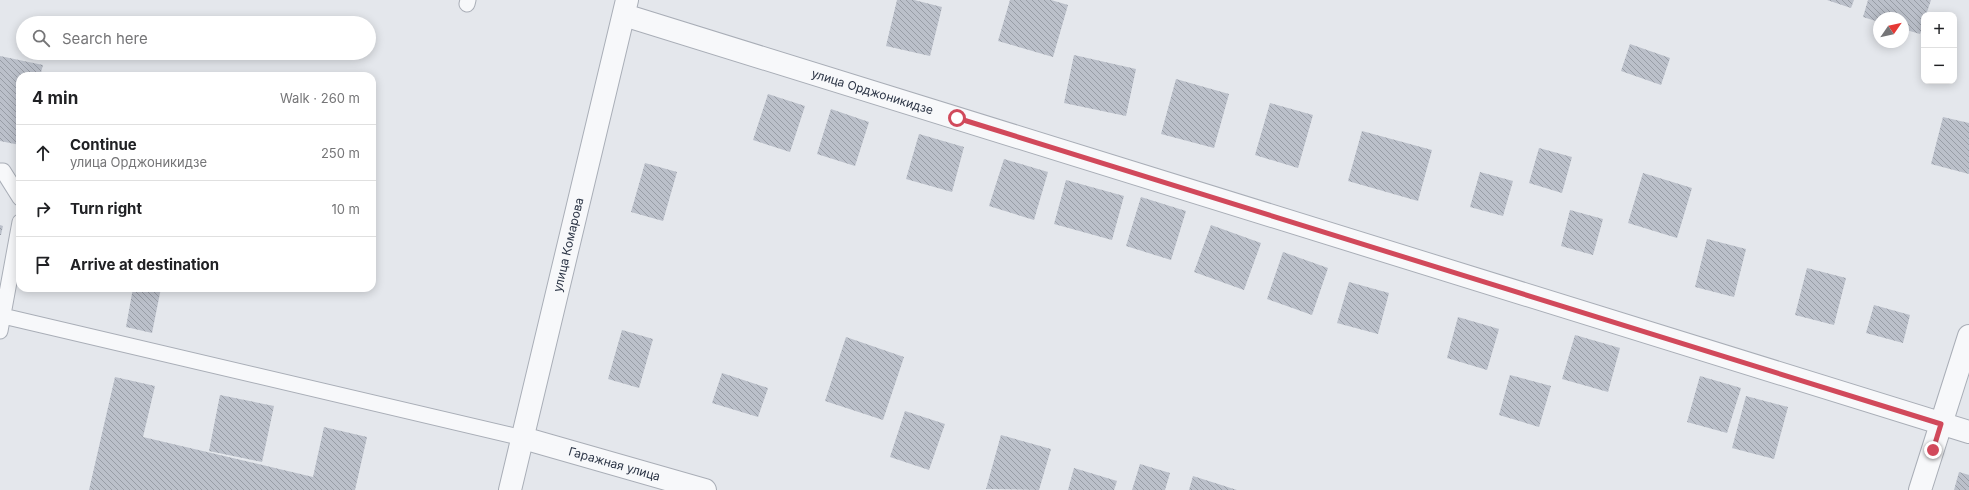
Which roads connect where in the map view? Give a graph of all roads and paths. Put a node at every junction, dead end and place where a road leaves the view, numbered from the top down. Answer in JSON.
{"nodes":[{"id":1,"x":626,"y":7,"type":"edge"},
{"id":2,"x":0,"y":171,"type":"edge"},
{"id":3,"x":16,"y":192,"type":"edge"},
{"id":4,"x":16,"y":244,"type":"edge"},
{"id":5,"x":3,"y":316,"type":"junction"},
{"id":6,"x":0,"y":332,"type":"edge"},
{"id":7,"x":1969,"y":336,"type":"edge"},
{"id":8,"x":1941,"y":424,"type":"junction"},
{"id":9,"x":1969,"y":432,"type":"edge"},
{"id":10,"x":523,"y":438,"type":"junction"},
{"id":11,"x":510,"y":490,"type":"edge"},
{"id":12,"x":705,"y":490,"type":"edge"},
{"id":13,"x":1920,"y":490,"type":"edge"}],
"edges":[{"from":1,"to":8,"type":"street","name":"улица Орджоникидзе"},
{"from":1,"to":10,"type":"street","name":"улица Комарова"},
{"from":2,"to":3,"type":"lane"},
{"from":4,"to":5,"type":"lane"},
{"from":5,"to":6,"type":"lane"},
{"from":5,"to":10,"type":"lane"},
{"from":7,"to":8,"type":"street"},
{"from":8,"to":9,"type":"street","name":"улица Орджоникидзе"},
{"from":8,"to":13,"type":"street"},
{"from":10,"to":11,"type":"street","name":"улица Комарова"},
{"from":10,"to":12,"type":"street","name":"Гаражная улица"}]}
